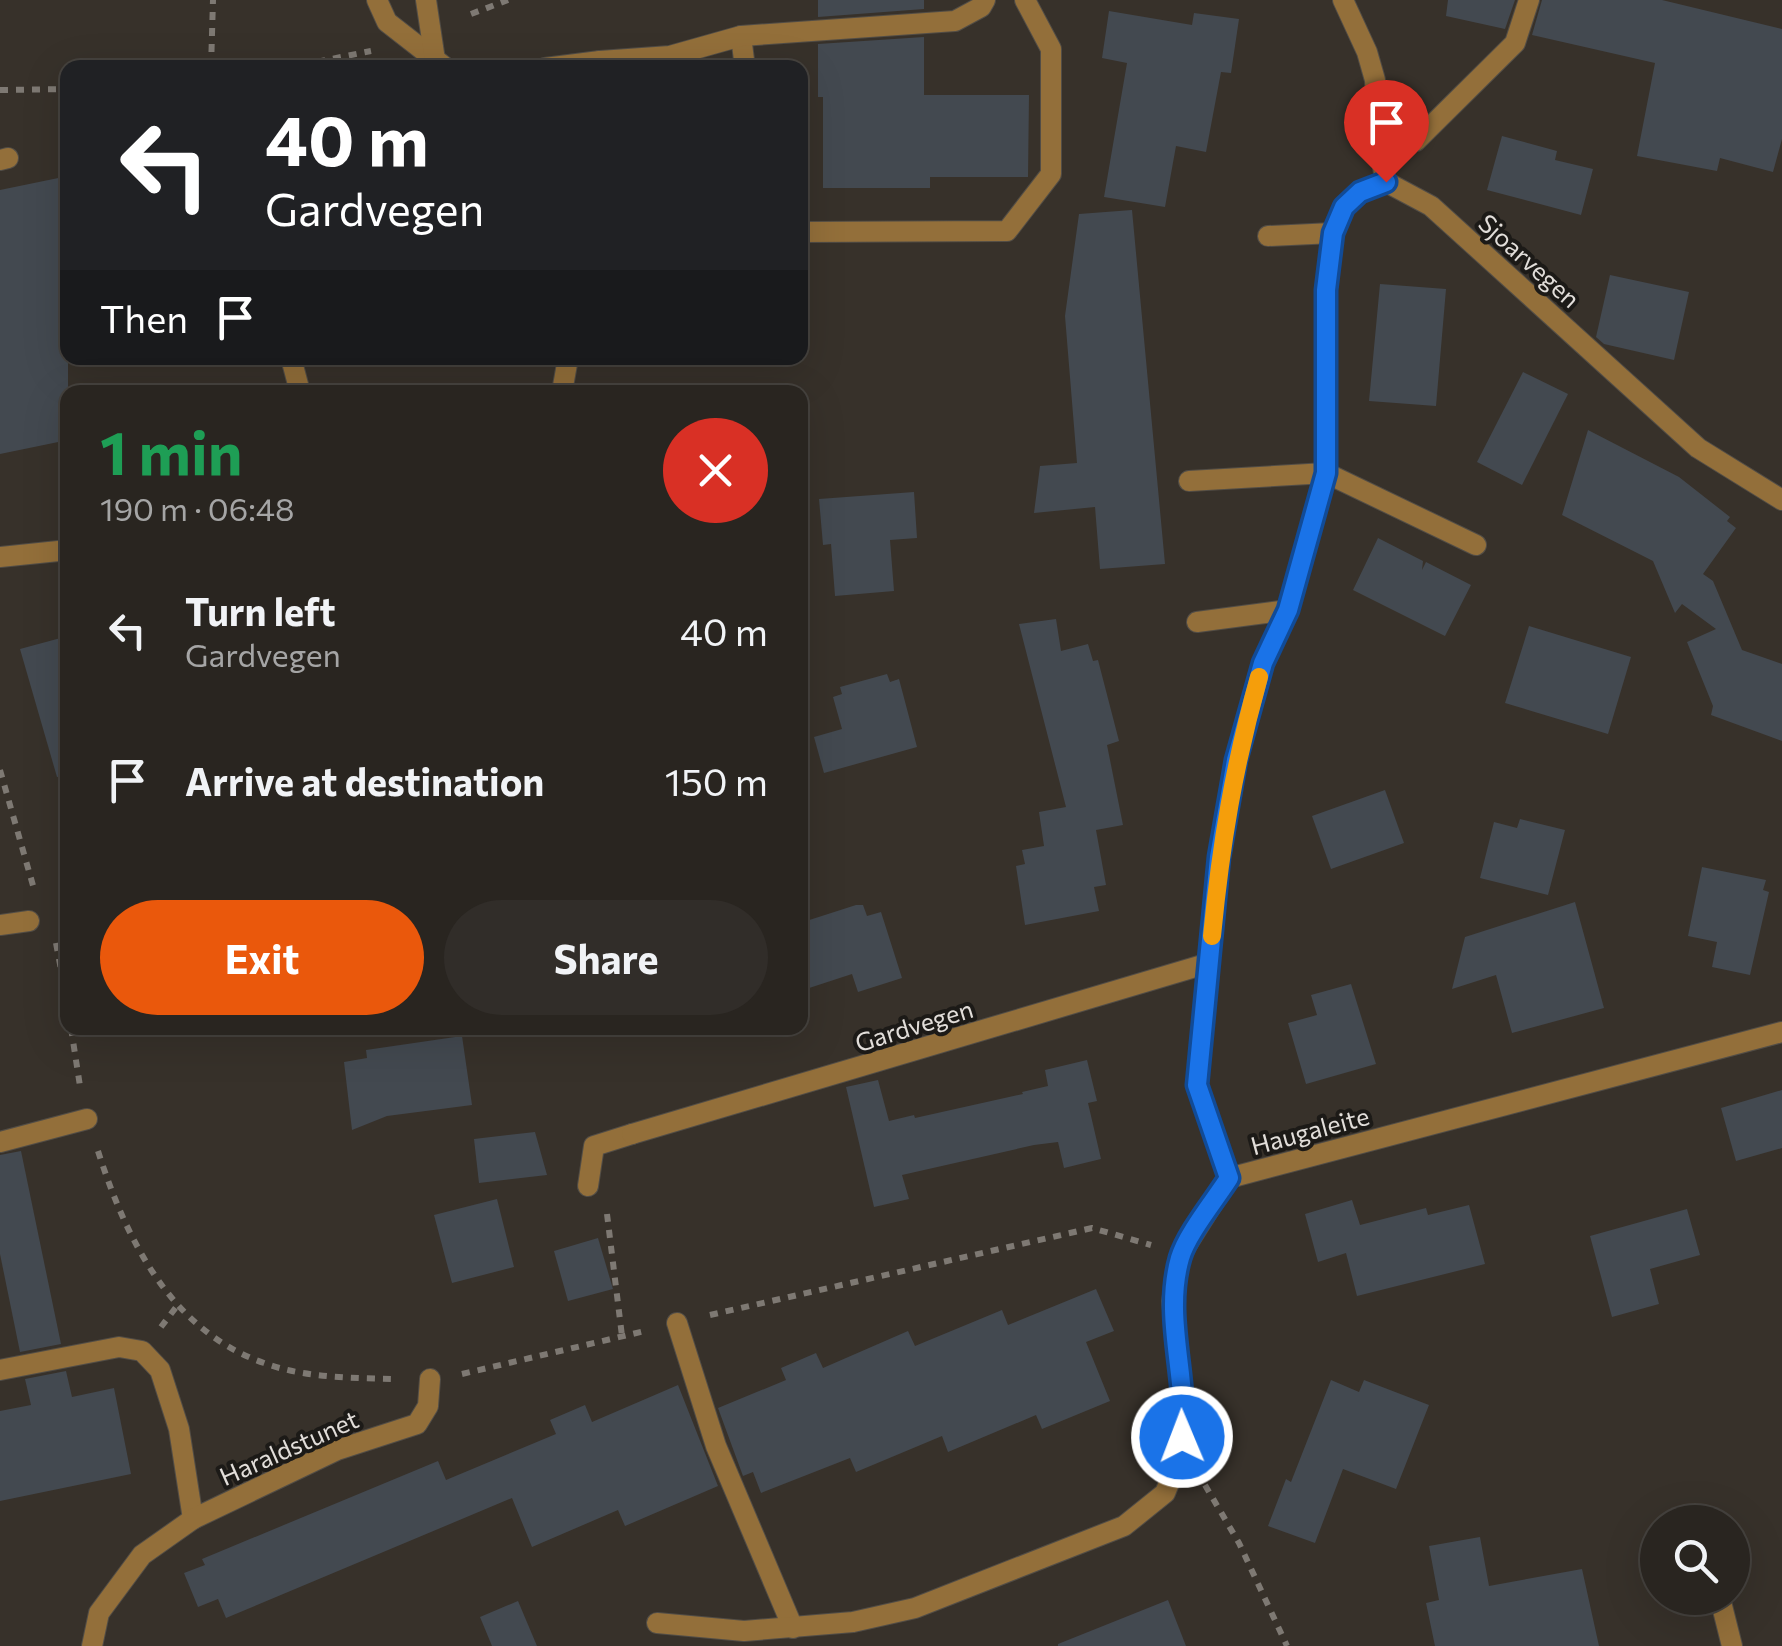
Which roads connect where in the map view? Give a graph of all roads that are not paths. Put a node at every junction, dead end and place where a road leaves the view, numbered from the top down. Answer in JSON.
{"nodes":[{"id":1,"x":377,"y":0,"type":"edge"},
{"id":2,"x":426,"y":0,"type":"edge"},
{"id":3,"x":986,"y":0,"type":"edge"},
{"id":4,"x":1025,"y":0,"type":"edge"},
{"id":5,"x":1344,"y":0,"type":"edge"},
{"id":6,"x":1528,"y":0,"type":"edge"},
{"id":7,"x":741,"y":36,"type":"junction"},
{"id":8,"x":435,"y":60,"type":"edge"},
{"id":9,"x":439,"y":60,"type":"edge"},
{"id":10,"x":636,"y":60,"type":"edge"},
{"id":11,"x":744,"y":60,"type":"edge"},
{"id":12,"x":1377,"y":138,"type":"junction"},
{"id":13,"x":1386,"y":182,"type":"junction"},
{"id":14,"x":808,"y":232,"type":"edge"},
{"id":15,"x":1333,"y":233,"type":"junction"},
{"id":16,"x":1268,"y":236,"type":"dead end"},
{"id":17,"x":1326,"y":473,"type":"junction"},
{"id":18,"x":1188,"y":481,"type":"dead end"},
{"id":19,"x":1782,"y":500,"type":"edge"},
{"id":20,"x":1476,"y":545,"type":"dead end"},
{"id":21,"x":60,"y":551,"type":"edge"},
{"id":22,"x":0,"y":557,"type":"edge"},
{"id":23,"x":1288,"y":610,"type":"junction"},
{"id":24,"x":1197,"y":622,"type":"dead end"},
{"id":25,"x":29,"y":920,"type":"road end"},
{"id":26,"x":0,"y":925,"type":"edge"},
{"id":27,"x":1209,"y":963,"type":"junction"},
{"id":28,"x":1782,"y":1032,"type":"edge"},
{"id":29,"x":87,"y":1119,"type":"road end"},
{"id":30,"x":0,"y":1142,"type":"edge"},
{"id":31,"x":1229,"y":1178,"type":"junction"},
{"id":32,"x":588,"y":1186,"type":"dead end"},
{"id":33,"x":677,"y":1323,"type":"road end"},
{"id":34,"x":0,"y":1370,"type":"edge"},
{"id":35,"x":430,"y":1379,"type":"road end"},
{"id":36,"x":194,"y":1519,"type":"junction"},
{"id":37,"x":1724,"y":1615,"type":"edge"},
{"id":38,"x":656,"y":1623,"type":"dead end"},
{"id":39,"x":794,"y":1628,"type":"junction"},
{"id":40,"x":92,"y":1646,"type":"edge"},
{"id":41,"x":1732,"y":1646,"type":"edge"}],
"edges":[{"from":1,"to":8,"type":"street"},
{"from":2,"to":9,"type":"street"},
{"from":3,"to":7,"type":"street"},
{"from":4,"to":14,"type":"street"},
{"from":5,"to":12,"type":"street"},
{"from":6,"to":12,"type":"street"},
{"from":7,"to":10,"type":"street"},
{"from":7,"to":11,"type":"street"},
{"from":12,"to":13,"type":"street"},
{"from":13,"to":15,"type":"street"},
{"from":13,"to":19,"type":"street","name":"Sjoarvegen"},
{"from":15,"to":16,"type":"street"},
{"from":15,"to":17,"type":"street"},
{"from":17,"to":18,"type":"street"},
{"from":17,"to":20,"type":"street"},
{"from":17,"to":23,"type":"street"},
{"from":21,"to":22,"type":"street"},
{"from":23,"to":24,"type":"street"},
{"from":23,"to":27,"type":"street"},
{"from":25,"to":26,"type":"street"},
{"from":27,"to":31,"type":"street"},
{"from":27,"to":32,"type":"street","name":"Gardvegen"},
{"from":28,"to":31,"type":"street","name":"Haugaleite"},
{"from":29,"to":30,"type":"street"},
{"from":31,"to":39,"type":"street","name":"Haugaleite"},
{"from":33,"to":39,"type":"street"},
{"from":34,"to":36,"type":"street","name":"Haraldstunet"},
{"from":35,"to":36,"type":"street","name":"Haraldstunet"},
{"from":36,"to":40,"type":"street","name":"Haraldstunet"},
{"from":37,"to":41,"type":"street"},
{"from":38,"to":39,"type":"street","name":"Haugaleite"}]}
